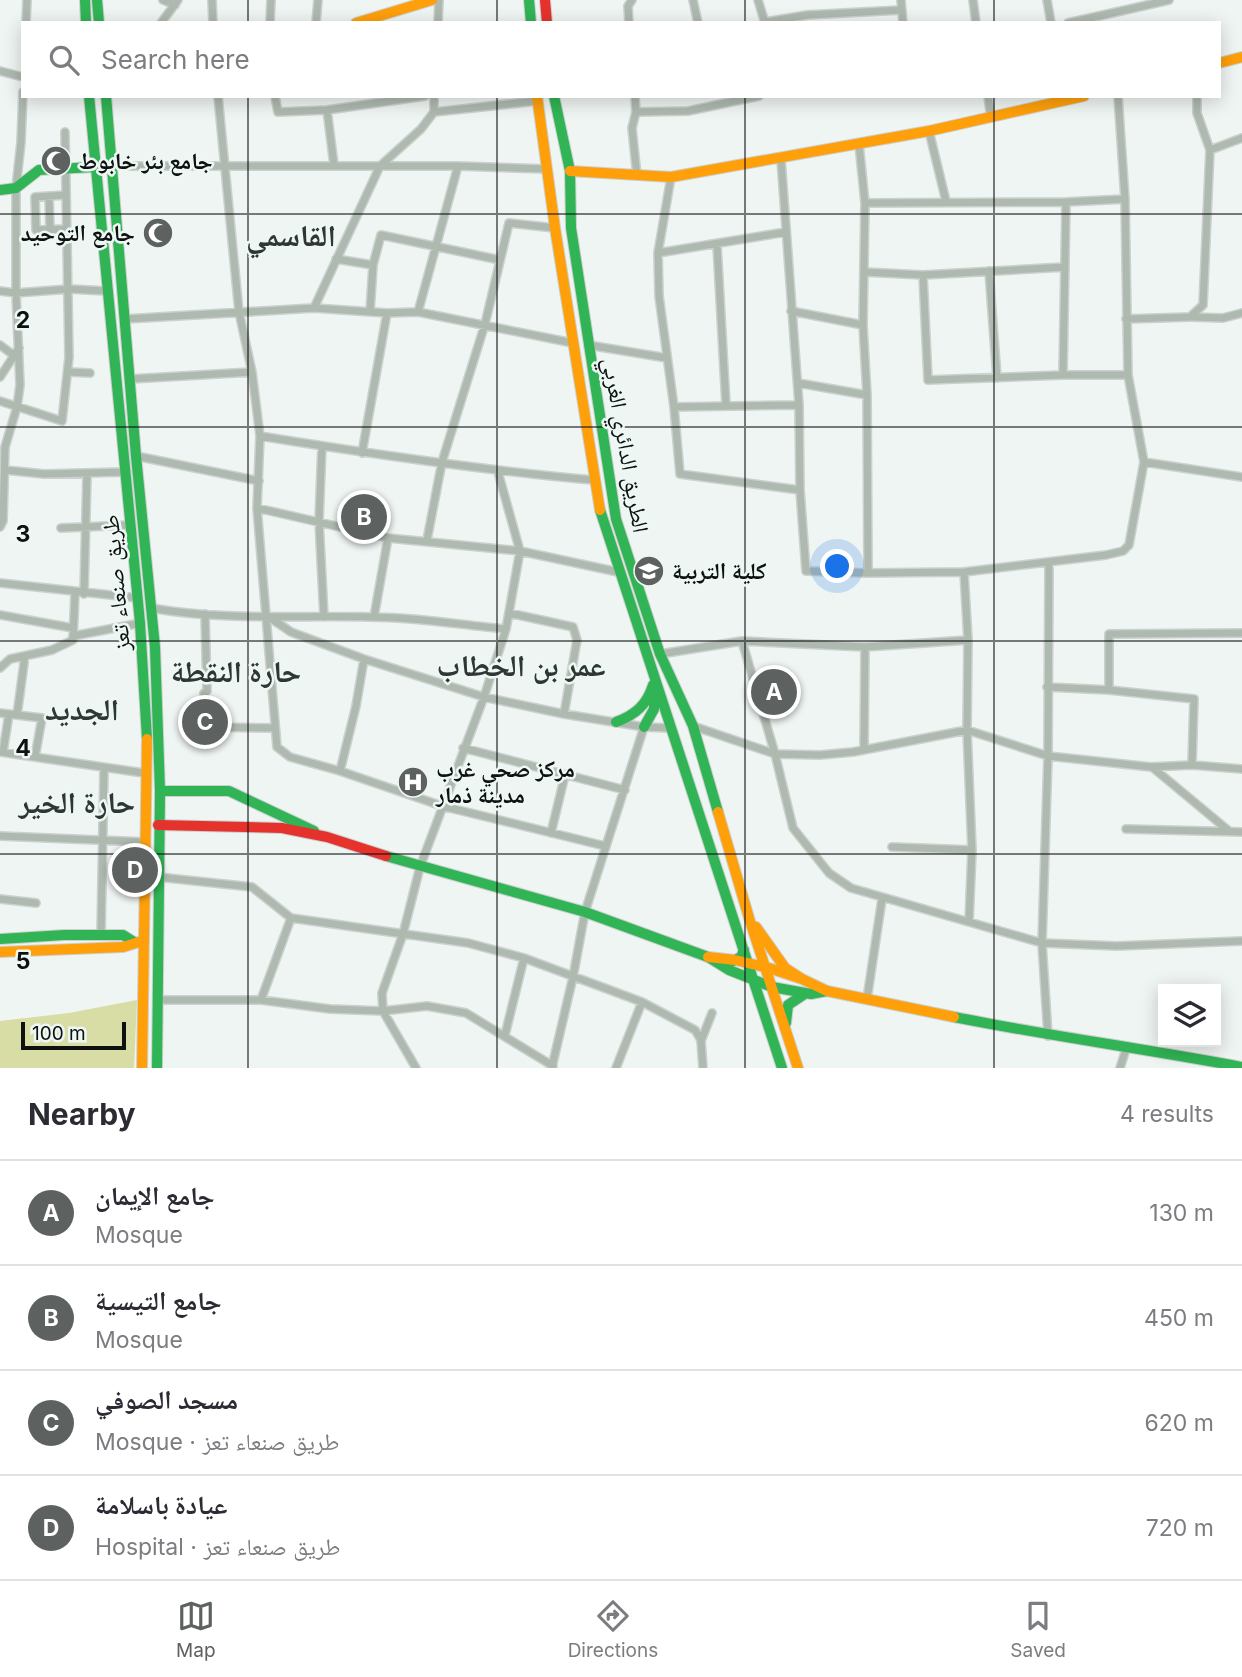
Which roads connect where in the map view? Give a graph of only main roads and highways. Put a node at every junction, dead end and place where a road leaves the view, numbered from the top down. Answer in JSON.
{"nodes":[{"id":1,"x":85,"y":0,"type":"edge"},
{"id":2,"x":97,"y":0,"type":"edge"},
{"id":3,"x":432,"y":0,"type":"edge"},
{"id":4,"x":529,"y":0,"type":"edge"},
{"id":5,"x":545,"y":0,"type":"edge"},
{"id":6,"x":86,"y":21,"type":"edge"},
{"id":7,"x":99,"y":21,"type":"edge"},
{"id":8,"x":363,"y":21,"type":"edge"},
{"id":9,"x":531,"y":21,"type":"edge"},
{"id":10,"x":547,"y":21,"type":"edge"},
{"id":11,"x":1242,"y":57,"type":"edge"},
{"id":12,"x":1221,"y":62,"type":"edge"},
{"id":13,"x":89,"y":98,"type":"edge"},
{"id":14,"x":106,"y":98,"type":"edge"},
{"id":15,"x":554,"y":98,"type":"edge"},
{"id":16,"x":1076,"y":98,"type":"edge"},
{"id":17,"x":537,"y":99,"type":"edge"},
{"id":18,"x":112,"y":166,"type":"junction"},
{"id":19,"x":95,"y":168,"type":"junction"},
{"id":20,"x":570,"y":171,"type":"junction"},
{"id":21,"x":0,"y":190,"type":"edge"},
{"id":22,"x":573,"y":343,"type":"junction"},
{"id":23,"x":588,"y":345,"type":"junction"},
{"id":24,"x":618,"y":572,"type":"junction"},
{"id":25,"x":633,"y":574,"type":"junction"},
{"id":26,"x":653,"y":682,"type":"junction"},
{"id":27,"x":616,"y":722,"type":"road end"},
{"id":28,"x":644,"y":727,"type":"road end"},
{"id":29,"x":160,"y":791,"type":"junction"},
{"id":30,"x":158,"y":825,"type":"junction"},
{"id":31,"x":327,"y":837,"type":"junction"},
{"id":32,"x":749,"y":918,"type":"junction"},
{"id":33,"x":0,"y":939,"type":"edge"},
{"id":34,"x":138,"y":941,"type":"junction"},
{"id":35,"x":744,"y":950,"type":"junction"},
{"id":36,"x":0,"y":952,"type":"edge"},
{"id":37,"x":708,"y":957,"type":"junction"},
{"id":38,"x":733,"y":961,"type":"junction"},
{"id":39,"x":749,"y":965,"type":"junction"},
{"id":40,"x":766,"y":968,"type":"junction"},
{"id":41,"x":802,"y":979,"type":"junction"},
{"id":42,"x":754,"y":980,"type":"junction"},
{"id":43,"x":773,"y":987,"type":"junction"},
{"id":44,"x":827,"y":991,"type":"junction"},
{"id":45,"x":806,"y":993,"type":"junction"},
{"id":46,"x":785,"y":1026,"type":"junction"},
{"id":47,"x":1198,"y":1064,"type":"edge"},
{"id":48,"x":1242,"y":1067,"type":"edge"},
{"id":49,"x":142,"y":1068,"type":"edge"},
{"id":50,"x":157,"y":1068,"type":"edge"},
{"id":51,"x":782,"y":1068,"type":"edge"},
{"id":52,"x":798,"y":1068,"type":"edge"}],
"edges":[{"from":1,"to":6,"type":"main road"},
{"from":2,"to":7,"type":"main road"},
{"from":3,"to":8,"type":"main road"},
{"from":4,"to":9,"type":"main road"},
{"from":5,"to":10,"type":"main road"},
{"from":11,"to":12,"type":"main road"},
{"from":13,"to":19,"type":"main road","name":"طريق صنعاء تعز"},
{"from":14,"to":18,"type":"main road","name":"طريق صنعاء تعز"},
{"from":15,"to":20,"type":"main road","name":"الطريق الدائري الغربي"},
{"from":16,"to":20,"type":"main road"},
{"from":17,"to":22,"type":"main road","name":"الطريق الدائري الغربي"},
{"from":18,"to":19,"type":"main road"},
{"from":18,"to":29,"type":"main road","name":"طريق صنعاء تعز"},
{"from":19,"to":21,"type":"main road"},
{"from":19,"to":34,"type":"main road","name":"طريق صنعاء تعز"},
{"from":20,"to":23,"type":"main road","name":"الطريق الدائري الغربي"},
{"from":22,"to":23,"type":"main road"},
{"from":22,"to":24,"type":"main road","name":"الطريق الدائري الغربي"},
{"from":23,"to":25,"type":"main road","name":"الطريق الدائري الغربي"},
{"from":24,"to":25,"type":"main road"},
{"from":24,"to":26,"type":"main road","name":"الطريق الدائري الغربي"},
{"from":25,"to":32,"type":"main road","name":"الطريق الدائري الغربي"},
{"from":26,"to":27,"type":"main road"},
{"from":26,"to":28,"type":"main road"},
{"from":26,"to":35,"type":"main road","name":"الطريق الدائري الغربي"},
{"from":29,"to":30,"type":"main road","name":"طريق صنعاء تعز"},
{"from":29,"to":31,"type":"main road"},
{"from":30,"to":31,"type":"main road"},
{"from":30,"to":50,"type":"main road","name":"طريق صنعاء تعز"},
{"from":31,"to":37,"type":"main road"},
{"from":32,"to":40,"type":"main road","name":"الطريق الدائري الغربي"},
{"from":32,"to":41,"type":"main road"},
{"from":33,"to":34,"type":"main road"},
{"from":34,"to":36,"type":"main road"},
{"from":34,"to":49,"type":"main road","name":"طريق صنعاء تعز"},
{"from":35,"to":38,"type":"main road"},
{"from":35,"to":39,"type":"main road","name":"الطريق الدائري الغربي"},
{"from":37,"to":38,"type":"main road"},
{"from":37,"to":42,"type":"main road"},
{"from":38,"to":39,"type":"main road"},
{"from":39,"to":40,"type":"main road"},
{"from":39,"to":42,"type":"main road","name":"الطريق الدائري الغربي"},
{"from":40,"to":41,"type":"main road"},
{"from":40,"to":43,"type":"main road","name":"الطريق الدائري الغربي"},
{"from":41,"to":44,"type":"main road"},
{"from":42,"to":43,"type":"main road"},
{"from":42,"to":51,"type":"main road","name":"الطريق الدائري الغربي"},
{"from":43,"to":45,"type":"main road"},
{"from":43,"to":46,"type":"main road","name":"الطريق الدائري الغربي"},
{"from":44,"to":45,"type":"main road"},
{"from":44,"to":47,"type":"main road"},
{"from":45,"to":46,"type":"main road"},
{"from":46,"to":52,"type":"main road","name":"الطريق الدائري الغربي"},
{"from":47,"to":48,"type":"main road"}]}
